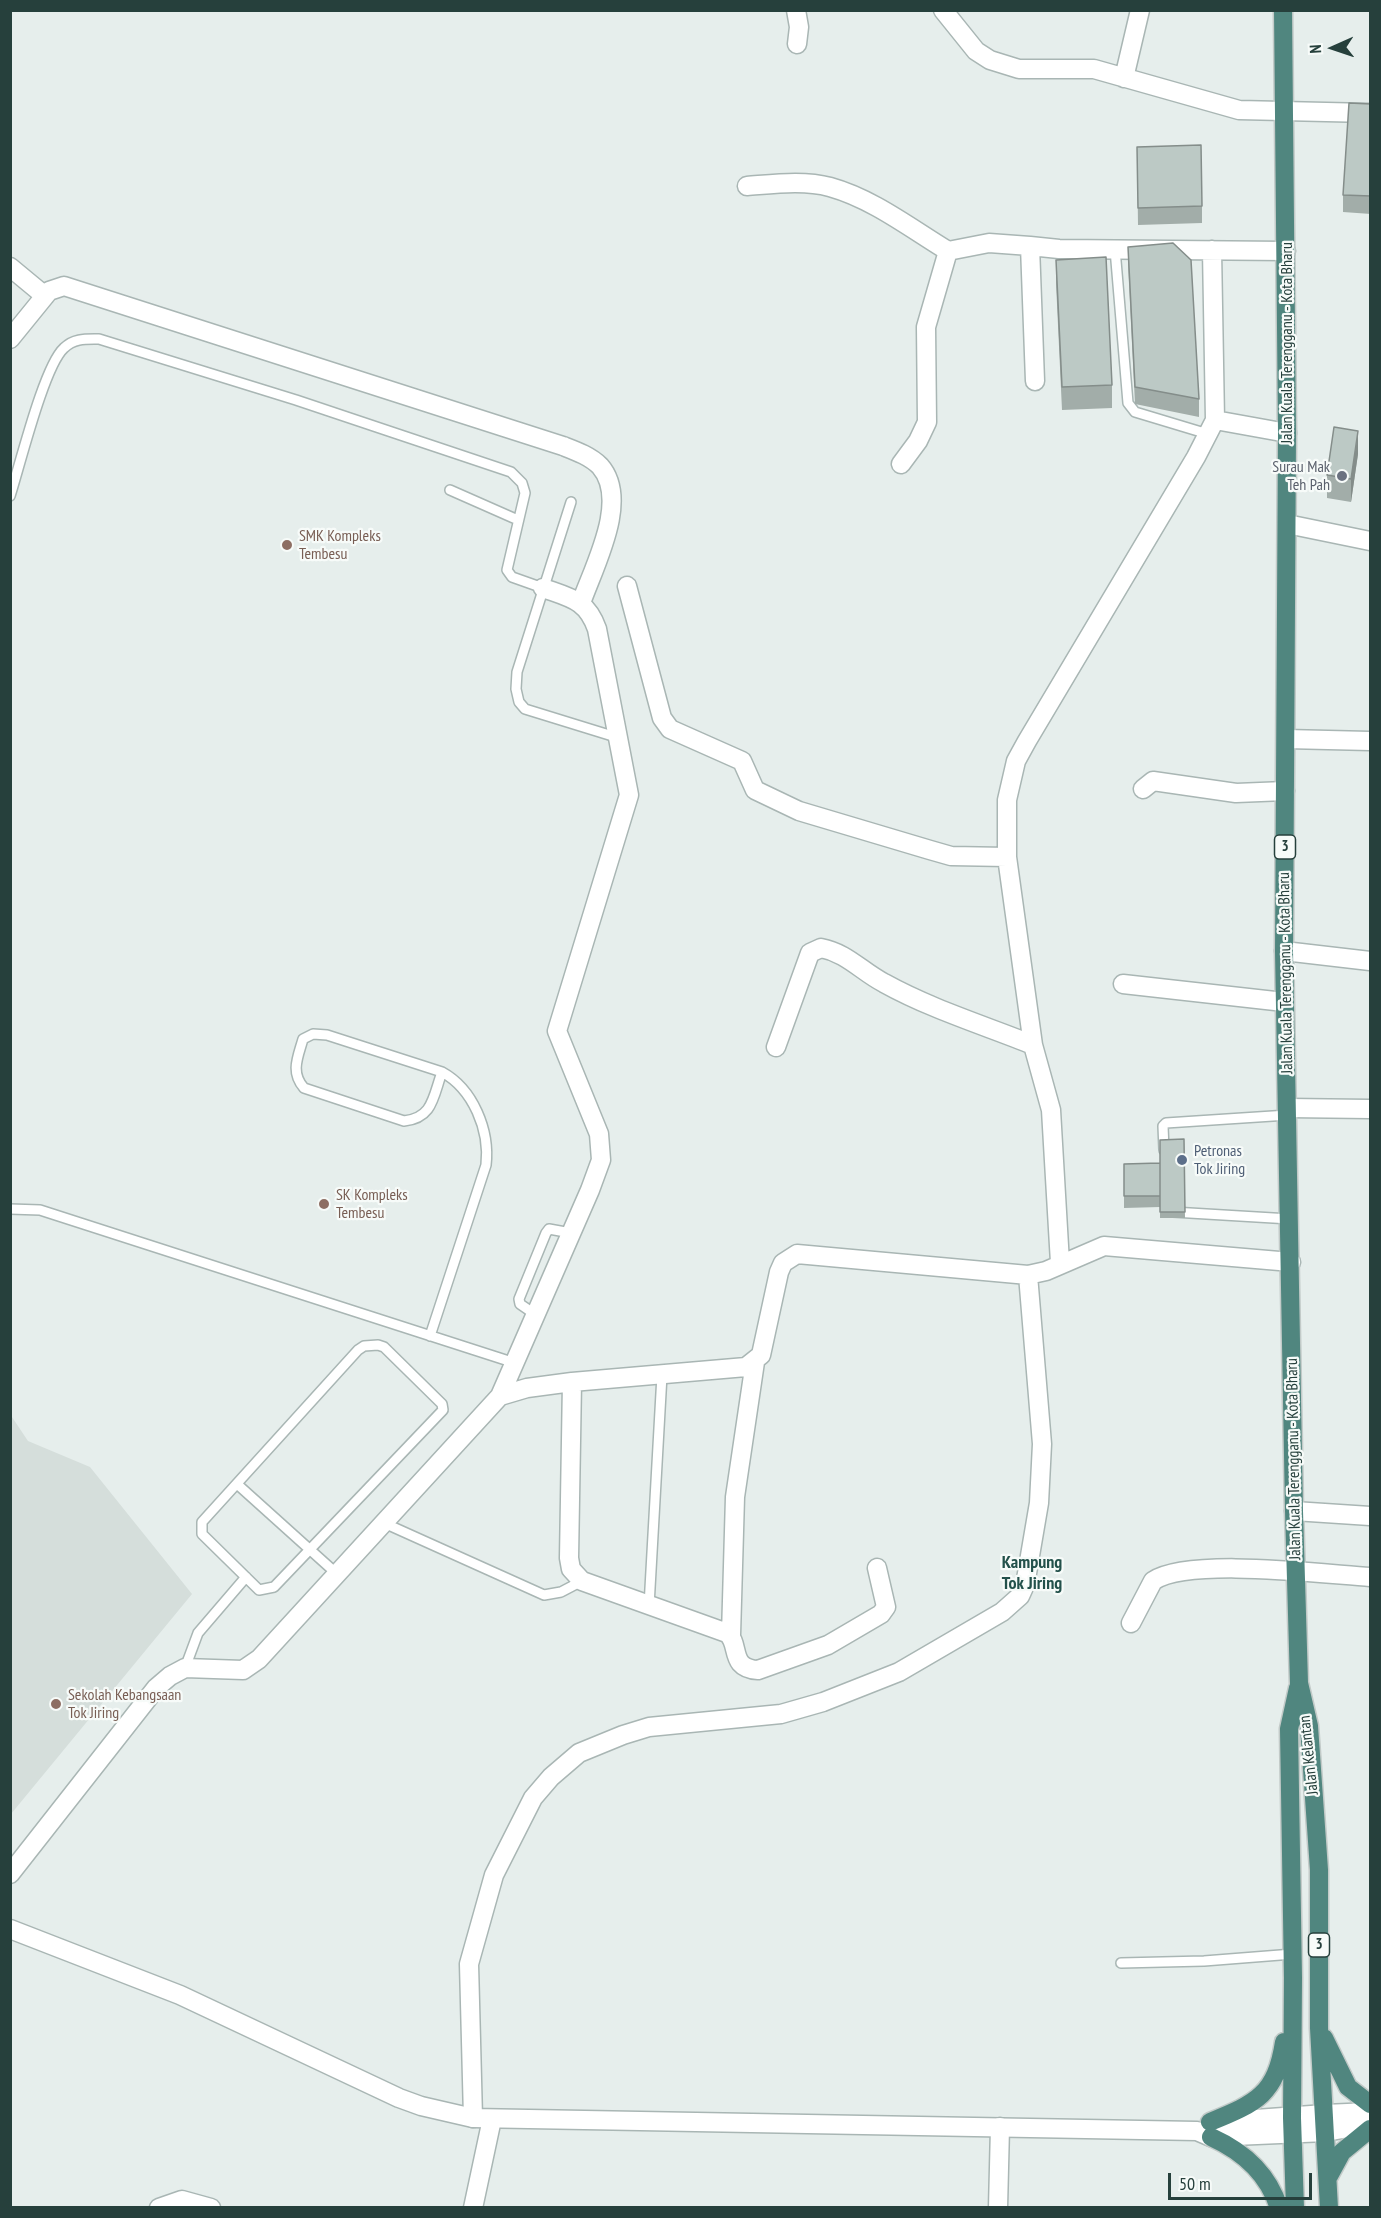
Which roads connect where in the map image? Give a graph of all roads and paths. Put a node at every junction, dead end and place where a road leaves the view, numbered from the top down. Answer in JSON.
{"nodes":[{"id":1,"x":796,"y":10,"type":"edge"},
{"id":2,"x":943,"y":10,"type":"edge"},
{"id":3,"x":1140,"y":10,"type":"edge"},
{"id":4,"x":1283,"y":10,"type":"edge"},
{"id":5,"x":797,"y":44,"type":"dead end"},
{"id":6,"x":1124,"y":78,"type":"junction"},
{"id":7,"x":1284,"y":113,"type":"junction"},
{"id":8,"x":1371,"y":113,"type":"edge"},
{"id":9,"x":747,"y":186,"type":"dead end"},
{"id":10,"x":1030,"y":246,"type":"junction"},
{"id":11,"x":1115,"y":249,"type":"junction"},
{"id":12,"x":1212,"y":250,"type":"junction"},
{"id":13,"x":948,"y":251,"type":"junction"},
{"id":14,"x":1286,"y":251,"type":"junction"},
{"id":15,"x":10,"y":267,"type":"edge"},
{"id":16,"x":45,"y":296,"type":"junction"},
{"id":17,"x":10,"y":339,"type":"edge"},
{"id":18,"x":1035,"y":381,"type":"dead end"},
{"id":19,"x":1211,"y":427,"type":"junction"},
{"id":20,"x":1287,"y":433,"type":"junction"},
{"id":21,"x":901,"y":464,"type":"dead end"},
{"id":22,"x":450,"y":490,"type":"dead end"},
{"id":23,"x":10,"y":496,"type":"edge"},
{"id":24,"x":572,"y":502,"type":"dead end"},
{"id":25,"x":518,"y":520,"type":"junction"},
{"id":26,"x":1287,"y":524,"type":"junction"},
{"id":27,"x":1371,"y":541,"type":"edge"},
{"id":28,"x":627,"y":586,"type":"dead end"},
{"id":29,"x":543,"y":588,"type":"junction"},
{"id":30,"x":581,"y":603,"type":"junction"},
{"id":31,"x":619,"y":738,"type":"junction"},
{"id":32,"x":1286,"y":739,"type":"junction"},
{"id":33,"x":1371,"y":741,"type":"edge"},
{"id":34,"x":1143,"y":789,"type":"dead end"},
{"id":35,"x":1285,"y":791,"type":"junction"},
{"id":36,"x":1007,"y":857,"type":"junction"},
{"id":37,"x":1284,"y":951,"type":"junction"},
{"id":38,"x":1371,"y":961,"type":"edge"},
{"id":39,"x":1123,"y":984,"type":"dead end"},
{"id":40,"x":1284,"y":1002,"type":"junction"},
{"id":41,"x":1033,"y":1045,"type":"junction"},
{"id":42,"x":776,"y":1047,"type":"dead end"},
{"id":43,"x":442,"y":1072,"type":"junction"},
{"id":44,"x":1371,"y":1109,"type":"edge"},
{"id":45,"x":1289,"y":1112,"type":"junction"},
{"id":46,"x":1164,"y":1162,"type":"edge"},
{"id":47,"x":10,"y":1209,"type":"edge"},
{"id":48,"x":1165,"y":1210,"type":"edge"},
{"id":49,"x":1290,"y":1220,"type":"junction"},
{"id":50,"x":1291,"y":1262,"type":"junction"},
{"id":51,"x":1060,"y":1263,"type":"junction"},
{"id":52,"x":1028,"y":1275,"type":"junction"},
{"id":53,"x":430,"y":1336,"type":"junction"},
{"id":54,"x":755,"y":1362,"type":"junction"},
{"id":55,"x":515,"y":1363,"type":"junction"},
{"id":56,"x":662,"y":1375,"type":"junction"},
{"id":57,"x":572,"y":1382,"type":"junction"},
{"id":58,"x":501,"y":1396,"type":"junction"},
{"id":59,"x":237,"y":1484,"type":"junction"},
{"id":60,"x":1294,"y":1511,"type":"junction"},
{"id":61,"x":1371,"y":1516,"type":"edge"},
{"id":62,"x":384,"y":1523,"type":"junction"},
{"id":63,"x":310,"y":1549,"type":"junction"},
{"id":64,"x":877,"y":1568,"type":"dead end"},
{"id":65,"x":1296,"y":1572,"type":"junction"},
{"id":66,"x":337,"y":1574,"type":"junction"},
{"id":67,"x":246,"y":1577,"type":"junction"},
{"id":68,"x":1371,"y":1577,"type":"edge"},
{"id":69,"x":582,"y":1581,"type":"junction"},
{"id":70,"x":649,"y":1606,"type":"junction"},
{"id":71,"x":1131,"y":1623,"type":"dead end"},
{"id":72,"x":730,"y":1635,"type":"junction"},
{"id":73,"x":185,"y":1668,"type":"junction"},
{"id":74,"x":1299,"y":1683,"type":"junction"},
{"id":75,"x":10,"y":1874,"type":"edge"},
{"id":76,"x":10,"y":1929,"type":"edge"},
{"id":77,"x":1293,"y":1953,"type":"junction"},
{"id":78,"x":1120,"y":1964,"type":"dead end"},
{"id":79,"x":1293,"y":1978,"type":"junction"},
{"id":80,"x":1320,"y":2028,"type":"junction"},
{"id":81,"x":1371,"y":2103,"type":"edge"},
{"id":82,"x":1371,"y":2112,"type":"edge"},
{"id":83,"x":473,"y":2118,"type":"junction"},
{"id":84,"x":492,"y":2119,"type":"junction"},
{"id":85,"x":1325,"y":2123,"type":"junction"},
{"id":86,"x":1371,"y":2124,"type":"edge"},
{"id":87,"x":1293,"y":2126,"type":"junction"},
{"id":88,"x":999,"y":2127,"type":"junction"},
{"id":89,"x":1371,"y":2129,"type":"edge"},
{"id":90,"x":1206,"y":2130,"type":"junction"},
{"id":91,"x":1328,"y":2181,"type":"junction"},
{"id":92,"x":159,"y":2208,"type":"edge"},
{"id":93,"x":211,"y":2208,"type":"edge"},
{"id":94,"x":473,"y":2208,"type":"edge"},
{"id":95,"x":998,"y":2208,"type":"edge"},
{"id":96,"x":1279,"y":2208,"type":"edge"},
{"id":97,"x":1296,"y":2208,"type":"edge"},
{"id":98,"x":1329,"y":2208,"type":"edge"}],
"edges":[{"from":1,"to":5,"type":"street"},
{"from":2,"to":6,"type":"street"},
{"from":3,"to":6,"type":"street"},
{"from":4,"to":7,"type":"highway","name":"Jalan Kuala Terengganu - Kota Bharu","number":"3"},
{"from":6,"to":7,"type":"street"},
{"from":7,"to":8,"type":"street"},
{"from":7,"to":14,"type":"highway","name":"Jalan Kuala Terengganu - Kota Bharu","number":"3"},
{"from":9,"to":13,"type":"street"},
{"from":10,"to":11,"type":"street"},
{"from":10,"to":13,"type":"street"},
{"from":10,"to":18,"type":"street"},
{"from":11,"to":12,"type":"street"},
{"from":11,"to":19,"type":"lane"},
{"from":12,"to":14,"type":"street"},
{"from":12,"to":19,"type":"street"},
{"from":13,"to":21,"type":"street"},
{"from":14,"to":20,"type":"highway","name":"Jalan Kuala Terengganu - Kota Bharu","number":"3"},
{"from":15,"to":16,"type":"street"},
{"from":16,"to":17,"type":"street"},
{"from":16,"to":30,"type":"street"},
{"from":19,"to":20,"type":"street"},
{"from":19,"to":36,"type":"street"},
{"from":20,"to":26,"type":"highway","name":"Jalan Kuala Terengganu - Kota Bharu","number":"3"},
{"from":22,"to":25,"type":"lane"},
{"from":23,"to":25,"type":"lane"},
{"from":24,"to":29,"type":"lane"},
{"from":25,"to":29,"type":"lane"},
{"from":26,"to":27,"type":"street"},
{"from":26,"to":32,"type":"highway","name":"Jalan Kuala Terengganu - Kota Bharu","number":"3"},
{"from":28,"to":36,"type":"street"},
{"from":29,"to":30,"type":"street"},
{"from":29,"to":31,"type":"lane"},
{"from":30,"to":31,"type":"street"},
{"from":31,"to":55,"type":"street"},
{"from":32,"to":33,"type":"street"},
{"from":32,"to":35,"type":"highway","name":"Jalan Kuala Terengganu - Kota Bharu","number":"3"},
{"from":34,"to":35,"type":"street"},
{"from":35,"to":37,"type":"highway","name":"Jalan Kuala Terengganu - Kota Bharu","number":"3"},
{"from":36,"to":41,"type":"street"},
{"from":37,"to":38,"type":"street"},
{"from":37,"to":40,"type":"highway","name":"Jalan Kuala Terengganu - Kota Bharu","number":"3"},
{"from":39,"to":40,"type":"street"},
{"from":40,"to":45,"type":"highway","name":"Jalan Kuala Terengganu - Kota Bharu","number":"3"},
{"from":41,"to":42,"type":"street"},
{"from":41,"to":51,"type":"street"},
{"from":43,"to":43,"type":"lane"},
{"from":43,"to":53,"type":"lane"},
{"from":44,"to":45,"type":"street"},
{"from":45,"to":46,"type":"lane"},
{"from":45,"to":49,"type":"highway","name":"Jalan Kuala Terengganu - Kota Bharu","number":"3"},
{"from":47,"to":53,"type":"lane"},
{"from":48,"to":49,"type":"lane"},
{"from":49,"to":50,"type":"highway","name":"Jalan Kuala Terengganu - Kota Bharu","number":"3"},
{"from":50,"to":51,"type":"street"},
{"from":50,"to":60,"type":"highway","name":"Jalan Kuala Terengganu - Kota Bharu","number":"3"},
{"from":51,"to":52,"type":"street"},
{"from":52,"to":54,"type":"street"},
{"from":52,"to":83,"type":"street"},
{"from":53,"to":55,"type":"lane"},
{"from":54,"to":56,"type":"street"},
{"from":54,"to":72,"type":"street"},
{"from":55,"to":58,"type":"street"},
{"from":56,"to":57,"type":"street"},
{"from":56,"to":70,"type":"lane"},
{"from":57,"to":58,"type":"street"},
{"from":57,"to":69,"type":"street"},
{"from":58,"to":62,"type":"street"},
{"from":59,"to":63,"type":"lane"},
{"from":59,"to":63,"type":"lane"},
{"from":59,"to":67,"type":"lane"},
{"from":60,"to":61,"type":"street"},
{"from":60,"to":65,"type":"highway","name":"Jalan Kuala Terengganu - Kota Bharu","number":"3"},
{"from":62,"to":66,"type":"street"},
{"from":62,"to":69,"type":"lane"},
{"from":63,"to":66,"type":"lane"},
{"from":63,"to":67,"type":"lane"},
{"from":64,"to":72,"type":"street"},
{"from":65,"to":68,"type":"street"},
{"from":65,"to":71,"type":"street"},
{"from":65,"to":74,"type":"highway","name":"Jalan Kuala Terengganu - Kota Bharu","number":"3"},
{"from":66,"to":73,"type":"street"},
{"from":67,"to":73,"type":"lane"},
{"from":69,"to":70,"type":"street"},
{"from":70,"to":72,"type":"street"},
{"from":73,"to":75,"type":"street"},
{"from":74,"to":77,"type":"highway","name":"Jalan Kelantan","number":"3"},
{"from":74,"to":80,"type":"highway","name":"Jalan Kelantan","number":"3"},
{"from":76,"to":83,"type":"street"},
{"from":77,"to":78,"type":"lane"},
{"from":77,"to":79,"type":"highway","name":"Jalan Kelantan","number":"3"},
{"from":79,"to":87,"type":"highway","name":"Jalan Kelantan","number":"3"},
{"from":79,"to":90,"type":"highway"},
{"from":80,"to":81,"type":"highway"},
{"from":80,"to":85,"type":"highway","name":"Jalan Kelantan","number":"3"},
{"from":82,"to":85,"type":"street"},
{"from":83,"to":84,"type":"street"},
{"from":84,"to":88,"type":"street"},
{"from":84,"to":94,"type":"street"},
{"from":85,"to":86,"type":"street"},
{"from":85,"to":87,"type":"street"},
{"from":85,"to":91,"type":"highway","name":"Jalan Kelantan","number":"3"},
{"from":87,"to":90,"type":"street"},
{"from":87,"to":97,"type":"highway","name":"Jalan Kelantan","number":"3"},
{"from":88,"to":90,"type":"street"},
{"from":88,"to":95,"type":"street"},
{"from":89,"to":91,"type":"highway"},
{"from":90,"to":96,"type":"highway"},
{"from":91,"to":98,"type":"highway","name":"Jalan Kelantan","number":"3"},
{"from":92,"to":93,"type":"street"}]}
